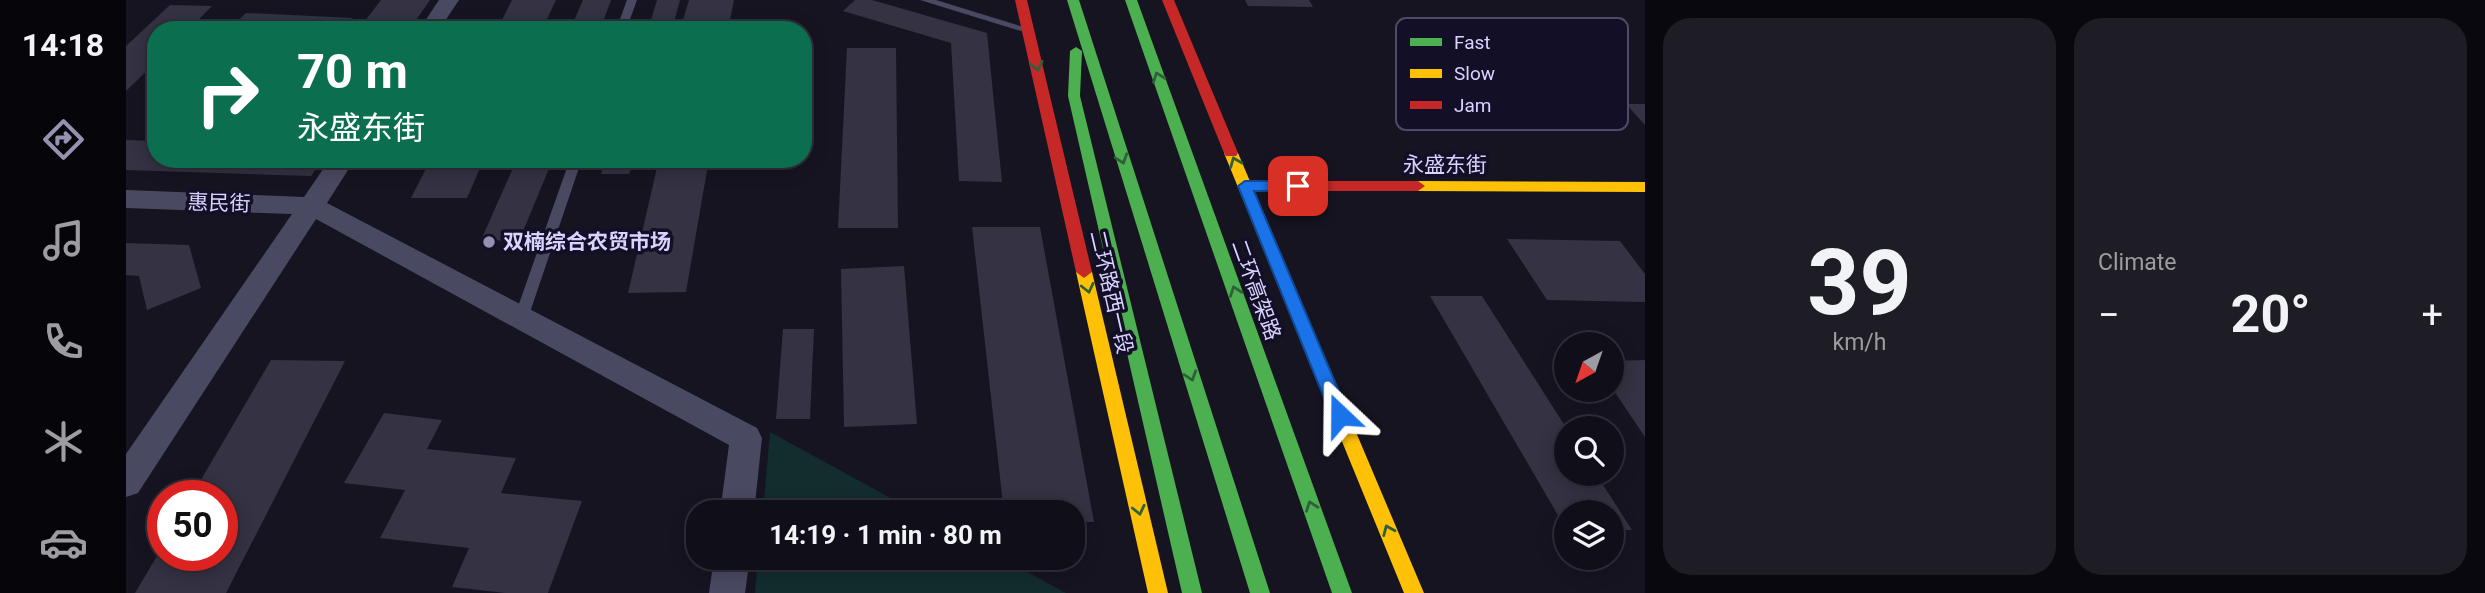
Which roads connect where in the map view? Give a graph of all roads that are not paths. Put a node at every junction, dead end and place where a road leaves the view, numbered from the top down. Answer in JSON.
{"nodes":[{"id":1,"x":449,"y":0,"type":"edge"},
{"id":2,"x":632,"y":0,"type":"edge"},
{"id":3,"x":925,"y":0,"type":"edge"},
{"id":4,"x":1021,"y":0,"type":"edge"},
{"id":5,"x":1073,"y":0,"type":"edge"},
{"id":6,"x":1131,"y":0,"type":"edge"},
{"id":7,"x":1168,"y":0,"type":"edge"},
{"id":8,"x":435,"y":21,"type":"edge"},
{"id":9,"x":624,"y":21,"type":"edge"},
{"id":10,"x":1078,"y":21,"type":"junction"},
{"id":11,"x":1028,"y":30,"type":"junction"},
{"id":12,"x":337,"y":168,"type":"edge"},
{"id":13,"x":573,"y":168,"type":"edge"},
{"id":14,"x":1245,"y":186,"type":"junction"},
{"id":15,"x":1645,"y":187,"type":"edge"},
{"id":16,"x":126,"y":199,"type":"edge"},
{"id":17,"x":312,"y":206,"type":"junction"},
{"id":18,"x":521,"y":318,"type":"junction"},
{"id":19,"x":126,"y":482,"type":"edge"},
{"id":20,"x":739,"y":500,"type":"edge"},
{"id":21,"x":730,"y":570,"type":"edge"},
{"id":22,"x":727,"y":593,"type":"edge"},
{"id":23,"x":1158,"y":593,"type":"edge"},
{"id":24,"x":1192,"y":593,"type":"edge"},
{"id":25,"x":1260,"y":593,"type":"edge"},
{"id":26,"x":1342,"y":593,"type":"edge"},
{"id":27,"x":1414,"y":593,"type":"edge"}],
"edges":[{"from":1,"to":8,"type":"street"},
{"from":2,"to":9,"type":"lane"},
{"from":3,"to":11,"type":"lane"},
{"from":4,"to":11,"type":"main road","name":"二环路西一段"},
{"from":5,"to":10,"type":"main road"},
{"from":26,"to":6,"type":"main road","name":"二环高架路","one_way":true},
{"from":14,"to":7,"type":"main road","one_way":true},
{"from":10,"to":24,"type":"main road"},
{"from":10,"to":25,"type":"main road","one_way":true},
{"from":11,"to":23,"type":"main road","name":"二环路西一段","one_way":true},
{"from":12,"to":17,"type":"street"},
{"from":13,"to":18,"type":"lane"},
{"from":14,"to":15,"type":"main road","name":"永盛东街"},
{"from":27,"to":14,"type":"main road","one_way":true},
{"from":16,"to":17,"type":"street","name":"惠民街"},
{"from":17,"to":18,"type":"street"},
{"from":17,"to":19,"type":"street"},
{"from":18,"to":20,"type":"street"},
{"from":21,"to":22,"type":"street"}]}
